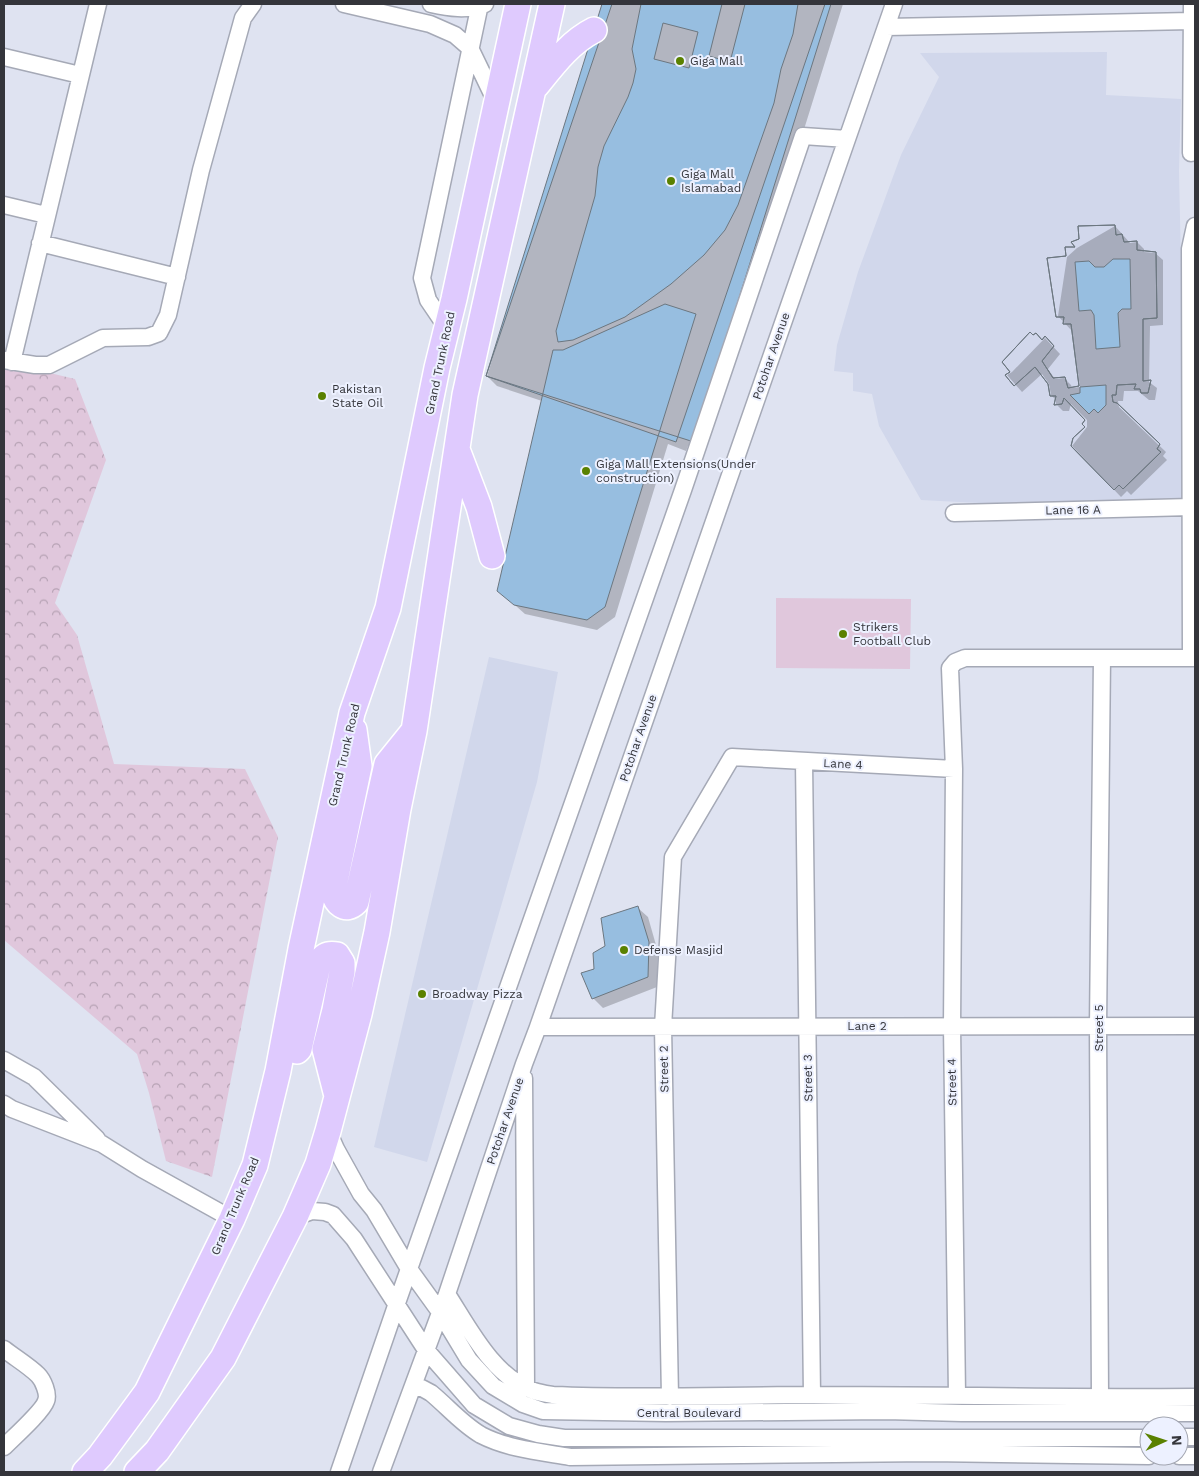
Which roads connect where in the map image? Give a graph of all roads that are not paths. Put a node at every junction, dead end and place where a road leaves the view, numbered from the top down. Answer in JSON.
{"nodes":[{"id":1,"x":98,"y":4,"type":"edge"},
{"id":2,"x":253,"y":4,"type":"edge"},
{"id":3,"x":344,"y":4,"type":"edge"},
{"id":4,"x":431,"y":4,"type":"edge"},
{"id":5,"x":518,"y":4,"type":"edge"},
{"id":6,"x":552,"y":4,"type":"edge"},
{"id":7,"x":894,"y":4,"type":"edge"},
{"id":8,"x":1192,"y":4,"type":"edge"},
{"id":9,"x":482,"y":5,"type":"edge"},
{"id":10,"x":242,"y":11,"type":"edge"},
{"id":11,"x":1192,"y":21,"type":"junction"},
{"id":12,"x":886,"y":27,"type":"junction"},
{"id":13,"x":594,"y":30,"type":"dead end"},
{"id":14,"x":470,"y":48,"type":"junction"},
{"id":15,"x":4,"y":57,"type":"edge"},
{"id":16,"x":80,"y":75,"type":"junction"},
{"id":17,"x":532,"y":91,"type":"junction"},
{"id":18,"x":497,"y":104,"type":"junction"},
{"id":19,"x":847,"y":139,"type":"junction"},
{"id":20,"x":1191,"y":153,"type":"dead end"},
{"id":21,"x":4,"y":205,"type":"edge"},
{"id":22,"x":46,"y":215,"type":"junction"},
{"id":23,"x":1195,"y":226,"type":"edge"},
{"id":24,"x":40,"y":243,"type":"junction"},
{"id":25,"x":177,"y":277,"type":"junction"},
{"id":26,"x":447,"y":328,"type":"junction"},
{"id":27,"x":8,"y":361,"type":"edge"},
{"id":28,"x":457,"y":450,"type":"junction"},
{"id":29,"x":1191,"y":507,"type":"junction"},
{"id":30,"x":954,"y":513,"type":"dead end"},
{"id":31,"x":492,"y":556,"type":"dead end"},
{"id":32,"x":1102,"y":658,"type":"junction"},
{"id":33,"x":1193,"y":658,"type":"edge"},
{"id":34,"x":352,"y":713,"type":"junction"},
{"id":35,"x":414,"y":731,"type":"junction"},
{"id":36,"x":732,"y":757,"type":"joint"},
{"id":37,"x":804,"y":762,"type":"junction"},
{"id":38,"x":954,"y":769,"type":"junction"},
{"id":39,"x":952,"y":1026,"type":"junction"},
{"id":40,"x":1098,"y":1026,"type":"junction"},
{"id":41,"x":1195,"y":1026,"type":"edge"},
{"id":42,"x":538,"y":1027,"type":"junction"},
{"id":43,"x":663,"y":1027,"type":"junction"},
{"id":44,"x":807,"y":1027,"type":"junction"},
{"id":45,"x":4,"y":1060,"type":"edge"},
{"id":46,"x":524,"y":1064,"type":"junction"},
{"id":47,"x":278,"y":1071,"type":"junction"},
{"id":48,"x":337,"y":1095,"type":"junction"},
{"id":49,"x":4,"y":1104,"type":"edge"},
{"id":50,"x":328,"y":1131,"type":"junction"},
{"id":51,"x":102,"y":1144,"type":"junction"},
{"id":52,"x":295,"y":1217,"type":"junction"},
{"id":53,"x":232,"y":1219,"type":"junction"},
{"id":54,"x":409,"y":1269,"type":"junction"},
{"id":55,"x":447,"y":1294,"type":"junction"},
{"id":56,"x":397,"y":1303,"type":"junction"},
{"id":57,"x":440,"y":1312,"type":"junction"},
{"id":58,"x":4,"y":1349,"type":"edge"},
{"id":59,"x":426,"y":1350,"type":"junction"},
{"id":60,"x":414,"y":1384,"type":"junction"},
{"id":61,"x":526,"y":1388,"type":"junction"},
{"id":62,"x":812,"y":1395,"type":"junction"},
{"id":63,"x":957,"y":1395,"type":"junction"},
{"id":64,"x":670,"y":1397,"type":"junction"},
{"id":65,"x":1195,"y":1397,"type":"edge"},
{"id":66,"x":1100,"y":1398,"type":"junction"},
{"id":67,"x":886,"y":1403,"type":"junction"},
{"id":68,"x":1139,"y":1419,"type":"edge"},
{"id":69,"x":1139,"y":1438,"type":"edge"},
{"id":70,"x":970,"y":1446,"type":"junction"},
{"id":71,"x":4,"y":1447,"type":"edge"},
{"id":72,"x":1139,"y":1459,"type":"edge"},
{"id":73,"x":1119,"y":1464,"type":"edge"},
{"id":74,"x":85,"y":1472,"type":"edge"},
{"id":75,"x":137,"y":1472,"type":"edge"},
{"id":76,"x":339,"y":1472,"type":"edge"},
{"id":77,"x":381,"y":1472,"type":"edge"}],
"edges":[{"from":1,"to":16,"type":"street"},
{"from":2,"to":10,"type":"street"},
{"from":3,"to":14,"type":"street"},
{"from":4,"to":9,"type":"street"},
{"from":5,"to":18,"type":"highway","name":"Grand Trunk Road"},
{"from":6,"to":17,"type":"highway"},
{"from":7,"to":12,"type":"street","name":"Potohar Avenue"},
{"from":8,"to":11,"type":"street"},
{"from":9,"to":14,"type":"street"},
{"from":10,"to":25,"type":"street"},
{"from":11,"to":12,"type":"street"},
{"from":11,"to":20,"type":"street"},
{"from":12,"to":19,"type":"street","name":"Potohar Avenue"},
{"from":13,"to":17,"type":"highway"},
{"from":14,"to":18,"type":"street"},
{"from":14,"to":26,"type":"street"},
{"from":15,"to":16,"type":"street"},
{"from":16,"to":22,"type":"street"},
{"from":17,"to":28,"type":"highway"},
{"from":18,"to":26,"type":"highway","name":"Grand Trunk Road"},
{"from":19,"to":42,"type":"street","name":"Potohar Avenue"},
{"from":19,"to":54,"type":"street"},
{"from":21,"to":22,"type":"street"},
{"from":22,"to":24,"type":"street"},
{"from":23,"to":29,"type":"street"},
{"from":24,"to":25,"type":"street"},
{"from":24,"to":27,"type":"street"},
{"from":25,"to":27,"type":"street"},
{"from":26,"to":34,"type":"highway","name":"Grand Trunk Road"},
{"from":28,"to":31,"type":"highway"},
{"from":28,"to":35,"type":"highway"},
{"from":29,"to":30,"type":"street","name":"Lane 16 A"},
{"from":29,"to":33,"type":"street"},
{"from":32,"to":33,"type":"street","name":"Street 4"},
{"from":32,"to":38,"type":"street","name":"Street 4"},
{"from":32,"to":40,"type":"street","name":"Street 5"},
{"from":34,"to":35,"type":"highway"},
{"from":34,"to":47,"type":"highway","name":"Grand Trunk Road"},
{"from":35,"to":48,"type":"highway"},
{"from":36,"to":37,"type":"street","name":"Lane 4"},
{"from":36,"to":43,"type":"street","name":"Street 2"},
{"from":37,"to":38,"type":"street","name":"Lane 4"},
{"from":37,"to":44,"type":"street","name":"Street 3"},
{"from":38,"to":39,"type":"street","name":"Street 4"},
{"from":39,"to":40,"type":"street","name":"Lane 2"},
{"from":39,"to":44,"type":"street","name":"Lane 2"},
{"from":39,"to":63,"type":"street","name":"Street 4"},
{"from":40,"to":41,"type":"street","name":"Lane 2"},
{"from":40,"to":66,"type":"street","name":"Street 5"},
{"from":42,"to":43,"type":"street","name":"Lane 2"},
{"from":42,"to":46,"type":"street","name":"Potohar Avenue"},
{"from":43,"to":44,"type":"street","name":"Lane 2"},
{"from":43,"to":64,"type":"street","name":"Street 2"},
{"from":44,"to":62,"type":"street","name":"Street 3"},
{"from":45,"to":51,"type":"street"},
{"from":46,"to":55,"type":"street","name":"Potohar Avenue"},
{"from":46,"to":61,"type":"street"},
{"from":47,"to":48,"type":"highway"},
{"from":47,"to":53,"type":"highway","name":"Grand Trunk Road"},
{"from":48,"to":50,"type":"highway"},
{"from":49,"to":51,"type":"street"},
{"from":50,"to":52,"type":"highway"},
{"from":50,"to":54,"type":"street","name":"Central Boulevard"},
{"from":51,"to":53,"type":"street"},
{"from":52,"to":56,"type":"street","name":"Central Boulevard"},
{"from":52,"to":75,"type":"highway"},
{"from":53,"to":74,"type":"highway","name":"Grand Trunk Road"},
{"from":54,"to":56,"type":"street"},
{"from":54,"to":57,"type":"street","name":"Central Boulevard"},
{"from":55,"to":57,"type":"street","name":"Potohar Avenue"},
{"from":55,"to":61,"type":"street"},
{"from":56,"to":59,"type":"street","name":"Central Boulevard"},
{"from":56,"to":76,"type":"street"},
{"from":57,"to":59,"type":"street","name":"Potohar Avenue"},
{"from":57,"to":67,"type":"street","name":"Central Boulevard"},
{"from":58,"to":71,"type":"street"},
{"from":59,"to":60,"type":"street","name":"Potohar Avenue"},
{"from":59,"to":70,"type":"street","name":"Central Boulevard"},
{"from":60,"to":70,"type":"street"},
{"from":60,"to":77,"type":"street","name":"Potohar Avenue"},
{"from":61,"to":64,"type":"street"},
{"from":62,"to":64,"type":"street"},
{"from":62,"to":67,"type":"street"},
{"from":63,"to":66,"type":"street"},
{"from":63,"to":67,"type":"street"},
{"from":65,"to":66,"type":"street"},
{"from":67,"to":68,"type":"street","name":"Central Boulevard"},
{"from":69,"to":70,"type":"street","name":"Central Boulevard"},
{"from":70,"to":73,"type":"street"},
{"from":72,"to":73,"type":"street"}]}
